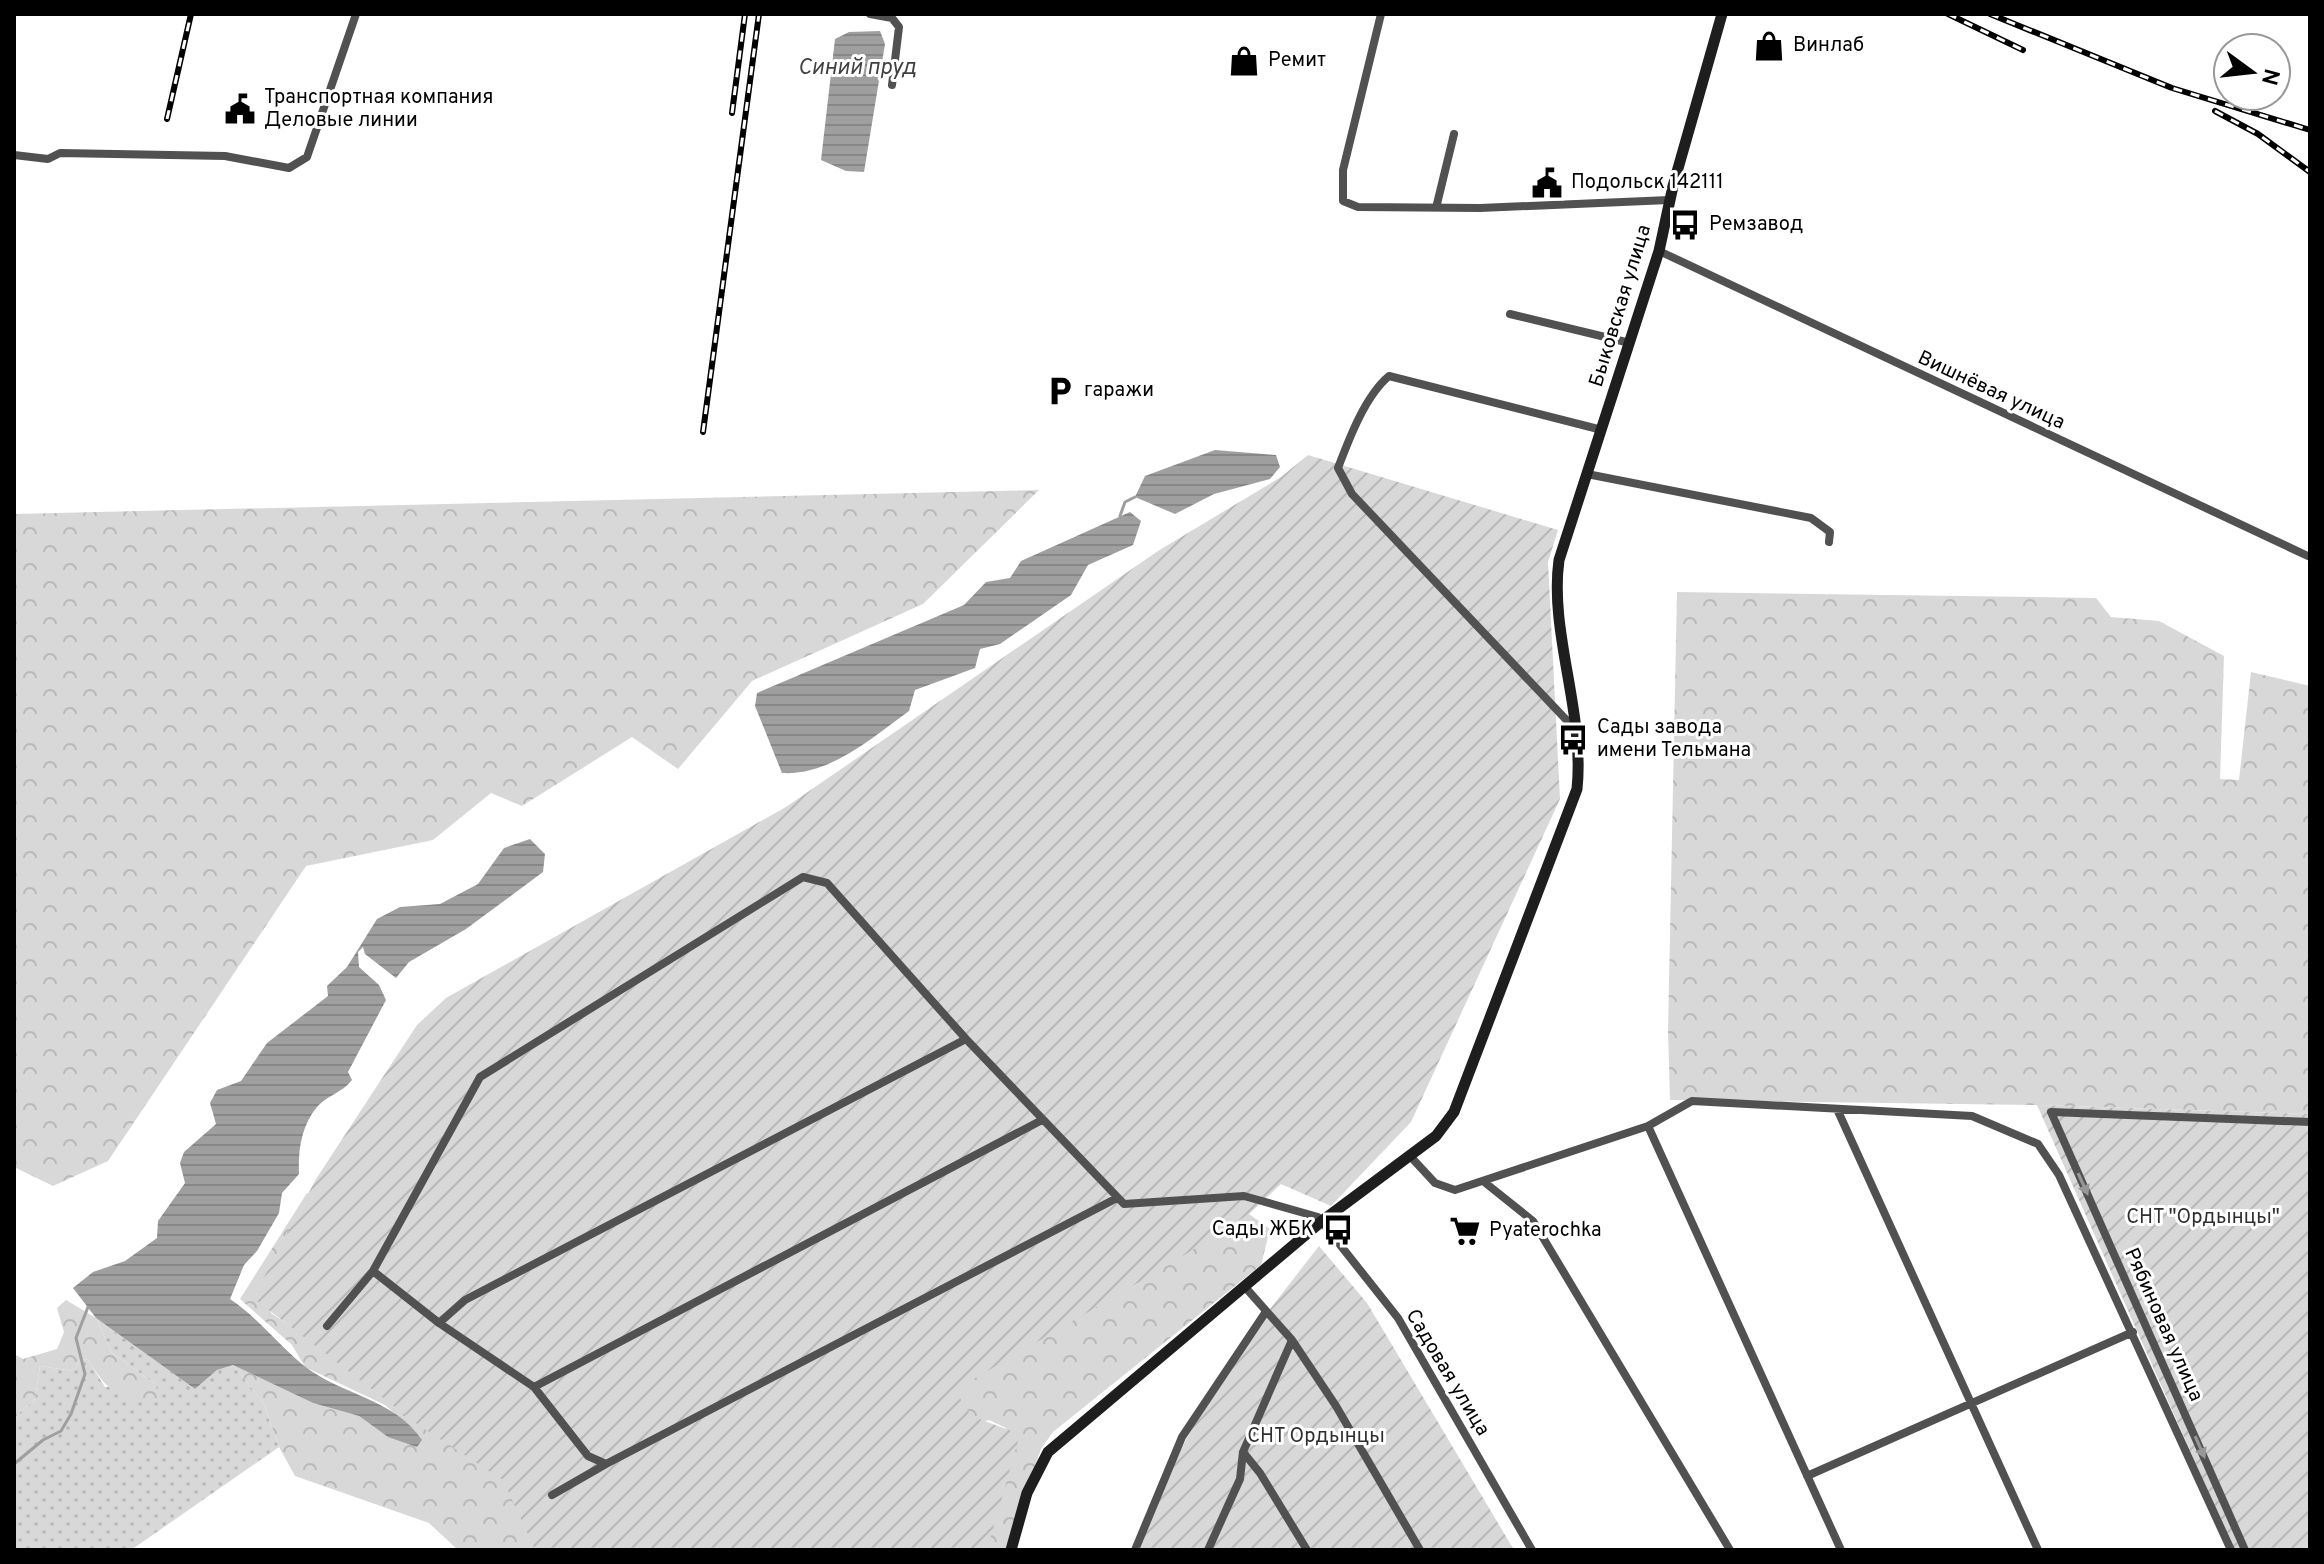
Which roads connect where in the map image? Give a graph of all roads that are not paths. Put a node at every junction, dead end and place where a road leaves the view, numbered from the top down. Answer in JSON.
{"nodes":[{"id":1,"x":356,"y":14,"type":"edge"},
{"id":2,"x":870,"y":14,"type":"edge"},
{"id":3,"x":1381,"y":14,"type":"edge"},
{"id":4,"x":1722,"y":14,"type":"edge"},
{"id":5,"x":892,"y":85,"type":"dead end"},
{"id":6,"x":1454,"y":134,"type":"dead end"},
{"id":7,"x":14,"y":155,"type":"edge"},
{"id":8,"x":1669,"y":200,"type":"junction"},
{"id":9,"x":1436,"y":208,"type":"junction"},
{"id":10,"x":1659,"y":251,"type":"junction"},
{"id":11,"x":1510,"y":314,"type":"dead end"},
{"id":12,"x":1630,"y":343,"type":"junction"},
{"id":13,"x":1602,"y":430,"type":"junction"},
{"id":14,"x":1587,"y":474,"type":"junction"},
{"id":15,"x":1829,"y":542,"type":"dead end"},
{"id":16,"x":2310,"y":557,"type":"edge"},
{"id":17,"x":1577,"y":731,"type":"junction"},
{"id":18,"x":966,"y":1039,"type":"junction"},
{"id":19,"x":1837,"y":1109,"type":"junction"},
{"id":20,"x":1042,"y":1120,"type":"junction"},
{"id":21,"x":2310,"y":1122,"type":"edge"},
{"id":22,"x":1648,"y":1126,"type":"junction"},
{"id":23,"x":1410,"y":1156,"type":"junction"},
{"id":24,"x":1483,"y":1181,"type":"junction"},
{"id":25,"x":1117,"y":1198,"type":"junction"},
{"id":26,"x":1322,"y":1221,"type":"junction"},
{"id":27,"x":373,"y":1271,"type":"junction"},
{"id":28,"x":1245,"y":1287,"type":"junction"},
{"id":29,"x":1265,"y":1313,"type":"junction"},
{"id":30,"x":439,"y":1323,"type":"junction"},
{"id":31,"x":327,"y":1326,"type":"dead end"},
{"id":32,"x":2133,"y":1332,"type":"junction"},
{"id":33,"x":1292,"y":1340,"type":"junction"},
{"id":34,"x":534,"y":1387,"type":"junction"},
{"id":35,"x":1971,"y":1402,"type":"junction"},
{"id":36,"x":1243,"y":1452,"type":"junction"},
{"id":37,"x":606,"y":1464,"type":"junction"},
{"id":38,"x":1807,"y":1476,"type":"junction"},
{"id":39,"x":552,"y":1495,"type":"dead end"},
{"id":40,"x":1011,"y":1550,"type":"edge"},
{"id":41,"x":1135,"y":1550,"type":"edge"},
{"id":42,"x":1208,"y":1550,"type":"edge"},
{"id":43,"x":1307,"y":1550,"type":"edge"},
{"id":44,"x":1420,"y":1550,"type":"edge"},
{"id":45,"x":1532,"y":1550,"type":"edge"},
{"id":46,"x":1730,"y":1550,"type":"edge"},
{"id":47,"x":1841,"y":1550,"type":"edge"},
{"id":48,"x":2038,"y":1550,"type":"edge"},
{"id":49,"x":2231,"y":1550,"type":"edge"},
{"id":50,"x":2245,"y":1550,"type":"edge"}],
"edges":[{"from":1,"to":7,"type":"street"},
{"from":2,"to":5,"type":"street"},
{"from":3,"to":9,"type":"street"},
{"from":4,"to":8,"type":"street","name":"Быковская улица"},
{"from":6,"to":9,"type":"street"},
{"from":8,"to":9,"type":"street"},
{"from":8,"to":10,"type":"street","name":"Быковская улица"},
{"from":10,"to":12,"type":"street","name":"Быковская улица"},
{"from":10,"to":16,"type":"street","name":"Вишнёвая улица"},
{"from":11,"to":12,"type":"street"},
{"from":12,"to":13,"type":"street","name":"Быковская улица"},
{"from":13,"to":14,"type":"street","name":"Быковская улица"},
{"from":13,"to":17,"type":"street"},
{"from":14,"to":15,"type":"street"},
{"from":14,"to":17,"type":"street","name":"Быковская улица"},
{"from":17,"to":23,"type":"street","name":"Быковская улица"},
{"from":18,"to":20,"type":"street"},
{"from":18,"to":27,"type":"street"},
{"from":18,"to":30,"type":"street"},
{"from":19,"to":22,"type":"street"},
{"from":19,"to":32,"type":"street"},
{"from":19,"to":35,"type":"street"},
{"from":20,"to":25,"type":"street"},
{"from":20,"to":34,"type":"street"},
{"from":21,"to":50,"type":"street","name":"Рябиновая улица","one_way":true},
{"from":22,"to":24,"type":"street"},
{"from":22,"to":38,"type":"street"},
{"from":23,"to":24,"type":"street"},
{"from":23,"to":26,"type":"street","name":"Быковская улица"},
{"from":24,"to":46,"type":"street"},
{"from":25,"to":26,"type":"street"},
{"from":25,"to":37,"type":"street"},
{"from":26,"to":28,"type":"street","name":"Быковская улица"},
{"from":26,"to":45,"type":"street","name":"Садовая улица"},
{"from":27,"to":30,"type":"street"},
{"from":27,"to":31,"type":"street"},
{"from":28,"to":29,"type":"street"},
{"from":28,"to":40,"type":"street","name":"Быковская улица"},
{"from":29,"to":33,"type":"street"},
{"from":29,"to":41,"type":"street"},
{"from":30,"to":34,"type":"street"},
{"from":32,"to":35,"type":"street"},
{"from":32,"to":49,"type":"street"},
{"from":33,"to":36,"type":"street"},
{"from":33,"to":44,"type":"street"},
{"from":34,"to":37,"type":"street"},
{"from":35,"to":38,"type":"street"},
{"from":35,"to":48,"type":"street"},
{"from":36,"to":42,"type":"street"},
{"from":36,"to":43,"type":"street"},
{"from":37,"to":39,"type":"street"},
{"from":38,"to":47,"type":"street"}]}
